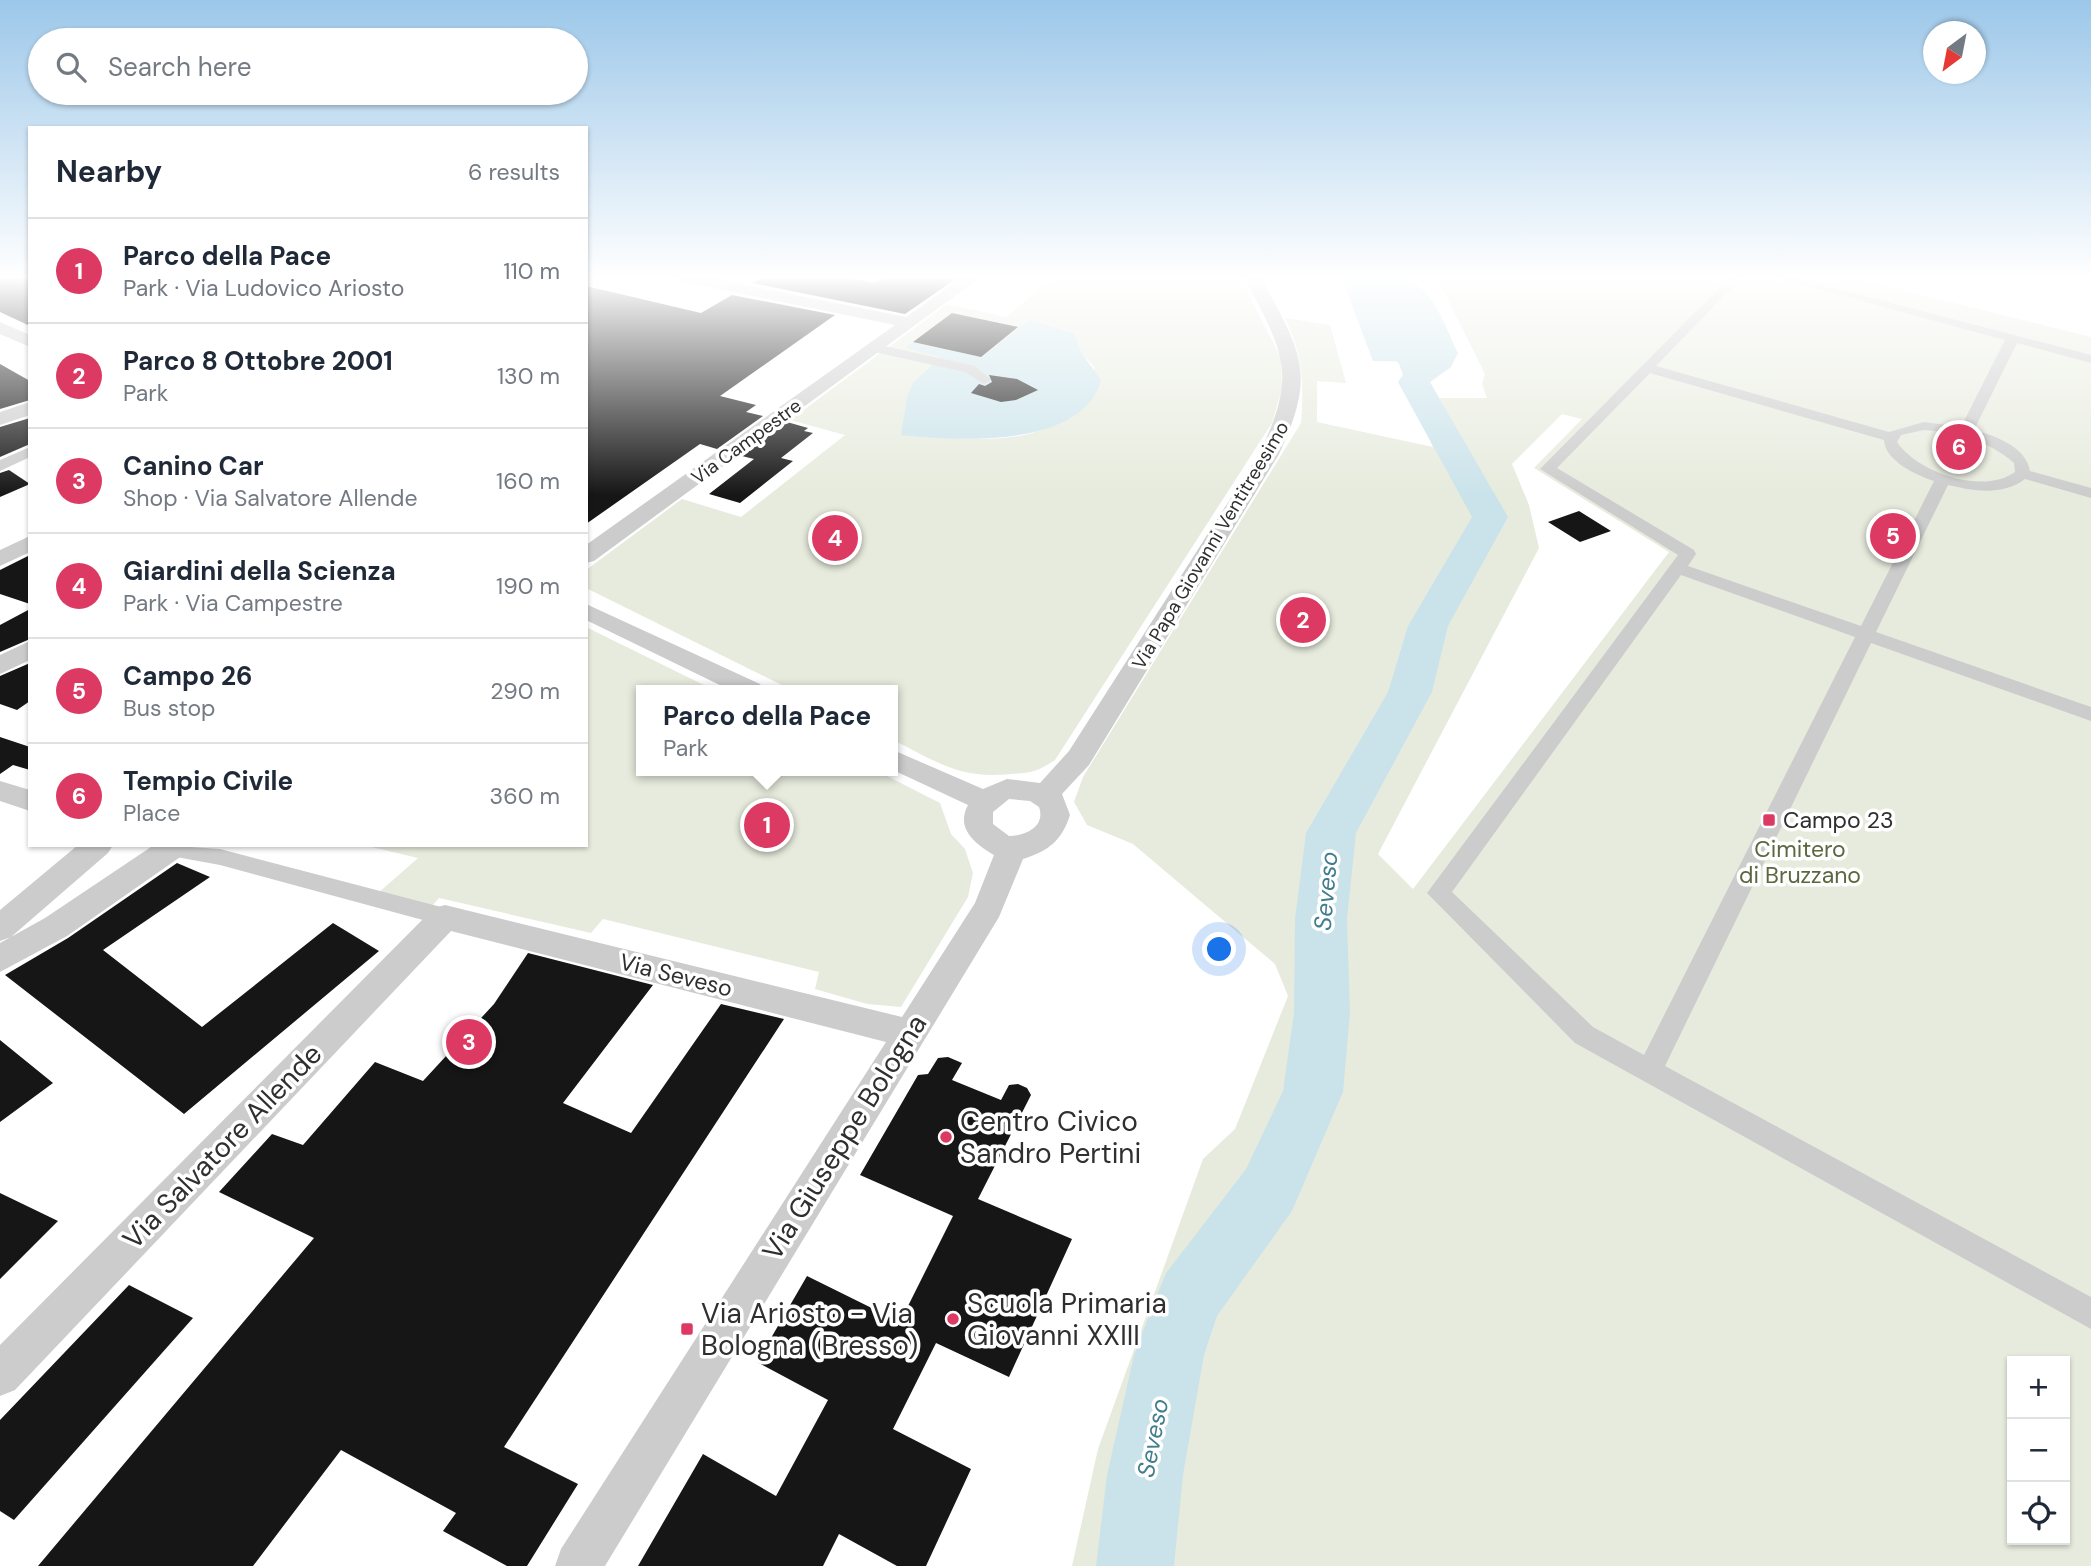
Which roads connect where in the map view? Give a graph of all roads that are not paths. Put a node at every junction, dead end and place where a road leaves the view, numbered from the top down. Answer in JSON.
{"nodes":[{"id":1,"x":873,"y":349,"type":"edge"},
{"id":2,"x":880,"y":349,"type":"edge"},
{"id":3,"x":1289,"y":349,"type":"edge"},
{"id":4,"x":1666,"y":349,"type":"edge"},
{"id":5,"x":2007,"y":349,"type":"edge"},
{"id":6,"x":2054,"y":349,"type":"edge"},
{"id":7,"x":2091,"y":359,"type":"edge"},
{"id":8,"x":1648,"y":368,"type":"junction"},
{"id":9,"x":984,"y":380,"type":"dead end"},
{"id":10,"x":28,"y":409,"type":"edge"},
{"id":11,"x":0,"y":419,"type":"edge"},
{"id":12,"x":1966,"y":432,"type":"junction"},
{"id":13,"x":1891,"y":436,"type":"junction"},
{"id":14,"x":28,"y":452,"type":"edge"},
{"id":15,"x":0,"y":466,"type":"edge"},
{"id":16,"x":2023,"y":474,"type":"junction"},
{"id":17,"x":1943,"y":479,"type":"junction"},
{"id":18,"x":2091,"y":493,"type":"edge"},
{"id":19,"x":28,"y":544,"type":"edge"},
{"id":20,"x":588,"y":555,"type":"edge"},
{"id":21,"x":0,"y":559,"type":"edge"},
{"id":22,"x":1677,"y":568,"type":"junction"},
{"id":23,"x":588,"y":612,"type":"edge"},
{"id":24,"x":1866,"y":635,"type":"junction"},
{"id":25,"x":28,"y":650,"type":"edge"},
{"id":26,"x":0,"y":666,"type":"edge"},
{"id":27,"x":741,"y":685,"type":"edge"},
{"id":28,"x":2091,"y":714,"type":"edge"},
{"id":29,"x":898,"y":760,"type":"edge"},
{"id":30,"x":0,"y":791,"type":"edge"},
{"id":31,"x":1044,"y":796,"type":"junction"},
{"id":32,"x":28,"y":800,"type":"edge"},
{"id":33,"x":984,"y":801,"type":"junction"},
{"id":34,"x":1012,"y":846,"type":"junction"},
{"id":35,"x":96,"y":847,"type":"edge"},
{"id":36,"x":168,"y":847,"type":"edge"},
{"id":37,"x":174,"y":847,"type":"edge"},
{"id":38,"x":445,"y":917,"type":"junction"},
{"id":39,"x":0,"y":928,"type":"edge"},
{"id":40,"x":0,"y":959,"type":"edge"},
{"id":41,"x":908,"y":1033,"type":"junction"},
{"id":42,"x":1649,"y":1072,"type":"junction"},
{"id":43,"x":2091,"y":1314,"type":"edge"},
{"id":44,"x":0,"y":1375,"type":"edge"},
{"id":45,"x":578,"y":1566,"type":"edge"}],
"edges":[{"from":1,"to":20,"type":"street","name":"Via Campestre"},
{"from":2,"to":9,"type":"street"},
{"from":3,"to":31,"type":"street","name":"Via Papa Giovanni Ventitreesimo"},
{"from":4,"to":8,"type":"street"},
{"from":5,"to":12,"type":"street"},
{"from":6,"to":7,"type":"street"},
{"from":8,"to":13,"type":"street"},
{"from":8,"to":22,"type":"street"},
{"from":10,"to":11,"type":"street"},
{"from":12,"to":13,"type":"street"},
{"from":12,"to":16,"type":"street"},
{"from":13,"to":17,"type":"street"},
{"from":14,"to":15,"type":"street"},
{"from":16,"to":17,"type":"street"},
{"from":16,"to":18,"type":"street"},
{"from":17,"to":24,"type":"street"},
{"from":19,"to":21,"type":"street"},
{"from":22,"to":24,"type":"street"},
{"from":22,"to":42,"type":"street"},
{"from":23,"to":27,"type":"street"},
{"from":24,"to":28,"type":"street"},
{"from":24,"to":42,"type":"street"},
{"from":25,"to":26,"type":"street"},
{"from":29,"to":33,"type":"street"},
{"from":30,"to":32,"type":"street"},
{"from":31,"to":33,"type":"street"},
{"from":31,"to":34,"type":"street"},
{"from":33,"to":34,"type":"street"},
{"from":34,"to":41,"type":"street","name":"Via Giuseppe Bologna"},
{"from":35,"to":39,"type":"street"},
{"from":36,"to":40,"type":"street"},
{"from":37,"to":38,"type":"street"},
{"from":38,"to":41,"type":"street","name":"Via Seveso"},
{"from":38,"to":44,"type":"street","name":"Via Salvatore Allende"},
{"from":41,"to":45,"type":"street","name":"Via Giuseppe Bologna"},
{"from":42,"to":43,"type":"street"}]}
